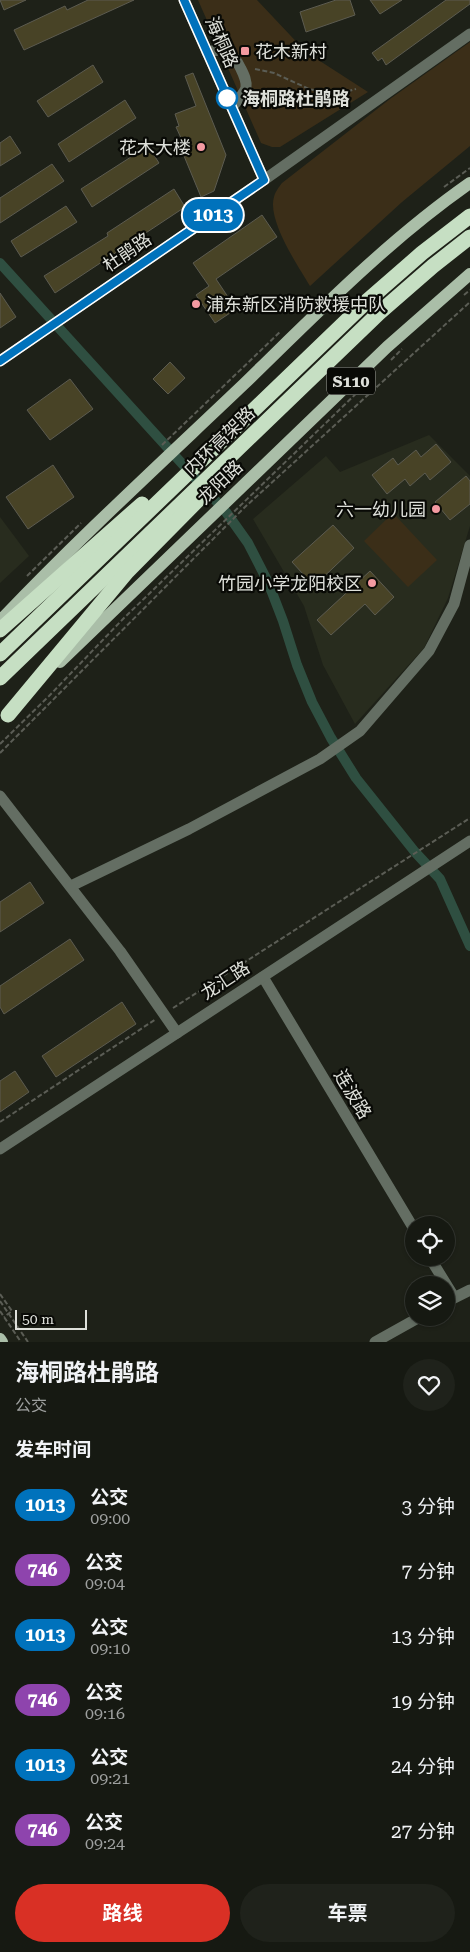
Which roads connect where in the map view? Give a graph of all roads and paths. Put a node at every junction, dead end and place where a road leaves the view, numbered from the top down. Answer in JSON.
{"nodes":[{"id":1,"x":184,"y":0,"type":"edge"},
{"id":2,"x":470,"y":34,"type":"edge"},
{"id":3,"x":207,"y":52,"type":"junction"},
{"id":4,"x":255,"y":69,"type":"dead end"},
{"id":5,"x":356,"y":89,"type":"dead end"},
{"id":6,"x":232,"y":107,"type":"junction"},
{"id":7,"x":264,"y":180,"type":"junction"},
{"id":8,"x":470,"y":183,"type":"edge"},
{"id":9,"x":470,"y":216,"type":"edge"},
{"id":10,"x":470,"y":237,"type":"edge"},
{"id":11,"x":470,"y":274,"type":"edge"},
{"id":12,"x":470,"y":290,"type":"edge"},
{"id":13,"x":464,"y":296,"type":"dead end"},
{"id":14,"x":470,"y":302,"type":"edge"},
{"id":15,"x":403,"y":348,"type":"dead end"},
{"id":16,"x":390,"y":360,"type":"dead end"},
{"id":17,"x":0,"y":361,"type":"edge"},
{"id":18,"x":370,"y":380,"type":"dead end"},
{"id":19,"x":170,"y":485,"type":"junction"},
{"id":20,"x":240,"y":496,"type":"junction"},
{"id":21,"x":188,"y":504,"type":"junction"},
{"id":22,"x":470,"y":545,"type":"edge"},
{"id":23,"x":0,"y":622,"type":"edge"},
{"id":24,"x":0,"y":630,"type":"edge"},
{"id":25,"x":0,"y":654,"type":"edge"},
{"id":26,"x":0,"y":678,"type":"edge"},
{"id":27,"x":4,"y":719,"type":"edge"},
{"id":28,"x":0,"y":744,"type":"edge"},
{"id":29,"x":0,"y":753,"type":"edge"},
{"id":30,"x":0,"y":796,"type":"edge"},
{"id":31,"x":470,"y":818,"type":"edge"},
{"id":32,"x":470,"y":841,"type":"edge"},
{"id":33,"x":71,"y":886,"type":"junction"},
{"id":34,"x":263,"y":976,"type":"junction"},
{"id":35,"x":164,"y":1014,"type":"junction"},
{"id":36,"x":177,"y":1033,"type":"junction"},
{"id":37,"x":0,"y":1122,"type":"edge"},
{"id":38,"x":0,"y":1149,"type":"edge"},
{"id":39,"x":406,"y":1216,"type":"edge"},
{"id":40,"x":470,"y":1290,"type":"edge"},
{"id":41,"x":0,"y":1294,"type":"edge"},
{"id":42,"x":455,"y":1297,"type":"edge"},
{"id":43,"x":0,"y":1301,"type":"edge"},
{"id":44,"x":0,"y":1311,"type":"edge"},
{"id":45,"x":8,"y":1314,"type":"junction"},
{"id":46,"x":4,"y":1317,"type":"junction"},
{"id":47,"x":405,"y":1325,"type":"edge"},
{"id":48,"x":0,"y":1338,"type":"edge"},
{"id":49,"x":2,"y":1342,"type":"edge"},
{"id":50,"x":21,"y":1342,"type":"edge"},
{"id":51,"x":28,"y":1342,"type":"edge"},
{"id":52,"x":375,"y":1342,"type":"edge"}],
"edges":[{"from":1,"to":3,"type":"street","name":"海桐路"},
{"from":2,"to":7,"type":"street","name":"杜鹃路"},
{"from":3,"to":6,"type":"street","name":"海桐路"},
{"from":3,"to":6,"type":"street"},
{"from":4,"to":5,"type":"path"},
{"from":6,"to":7,"type":"street","name":"海桐路"},
{"from":7,"to":17,"type":"street","name":"杜鹃路"},
{"from":8,"to":23,"type":"main road"},
{"from":9,"to":19,"type":"highway","name":"内环高架路"},
{"from":10,"to":21,"type":"highway","name":"内环高架路"},
{"from":11,"to":20,"type":"main road","name":"龙阳路","number":"S110"},
{"from":12,"to":13,"type":"path"},
{"from":14,"to":29,"type":"path"},
{"from":15,"to":16,"type":"path"},
{"from":18,"to":20,"type":"path"},
{"from":19,"to":24,"type":"highway"},
{"from":19,"to":25,"type":"highway","name":"内环高架路"},
{"from":20,"to":27,"type":"main road","name":"龙阳路","number":"S110"},
{"from":20,"to":28,"type":"path"},
{"from":21,"to":26,"type":"highway","name":"内环高架路"},
{"from":21,"to":27,"type":"highway"},
{"from":22,"to":33,"type":"street"},
{"from":30,"to":33,"type":"street"},
{"from":31,"to":35,"type":"path"},
{"from":32,"to":34,"type":"street","name":"龙汇路"},
{"from":33,"to":35,"type":"street"},
{"from":34,"to":36,"type":"street","name":"龙汇路"},
{"from":34,"to":39,"type":"street","name":"连波路"},
{"from":35,"to":36,"type":"street"},
{"from":35,"to":37,"type":"path"},
{"from":36,"to":38,"type":"street","name":"龙汇路"},
{"from":40,"to":42,"type":"street"},
{"from":41,"to":45,"type":"path"},
{"from":43,"to":45,"type":"path"},
{"from":44,"to":46,"type":"path"},
{"from":45,"to":46,"type":"path"},
{"from":45,"to":51,"type":"path"},
{"from":46,"to":50,"type":"path"},
{"from":47,"to":52,"type":"street"},
{"from":48,"to":49,"type":"main road"}]}
